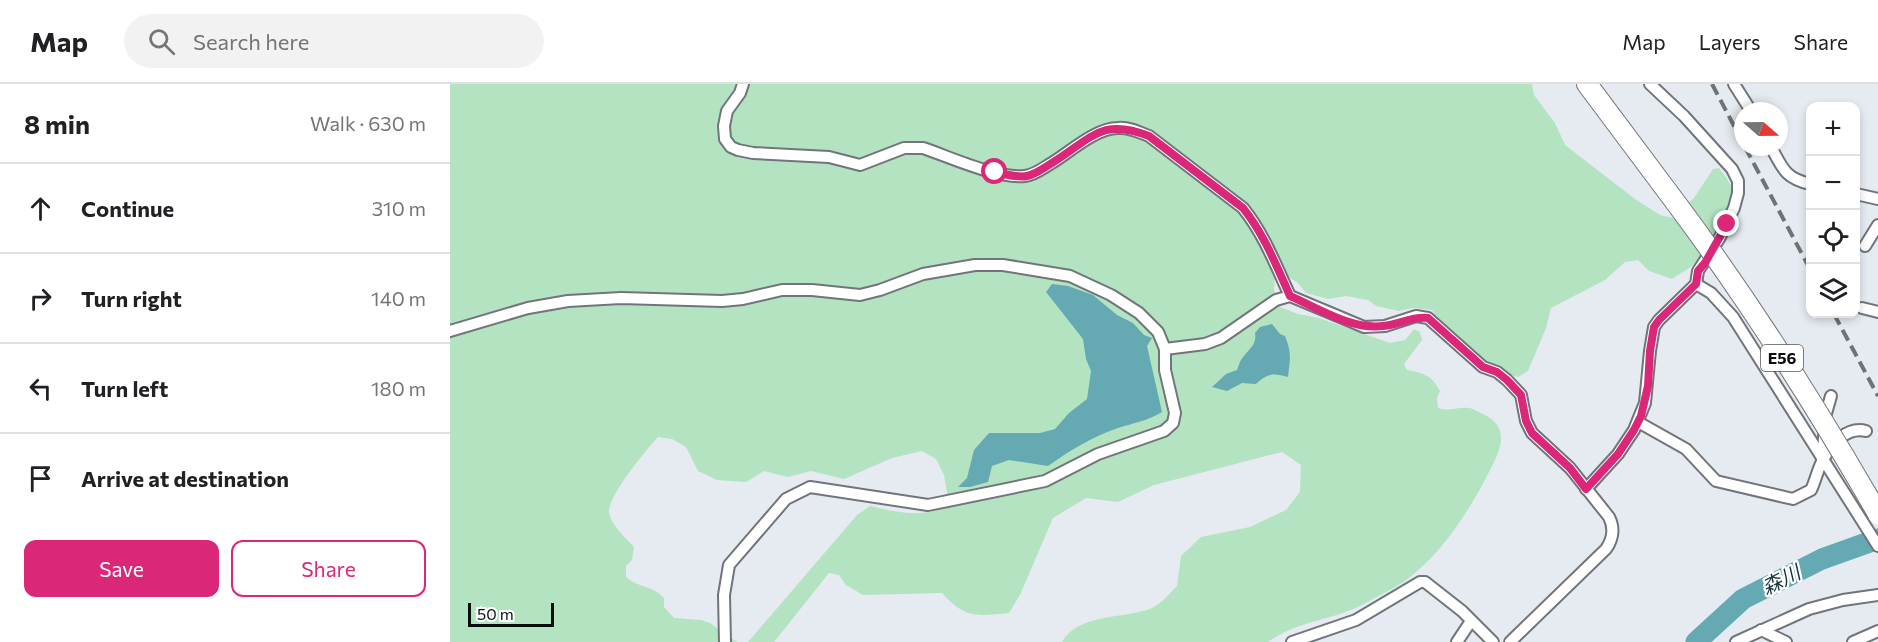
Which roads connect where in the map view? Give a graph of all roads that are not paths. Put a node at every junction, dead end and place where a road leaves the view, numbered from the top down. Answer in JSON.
{"nodes":[{"id":1,"x":743,"y":84,"type":"edge"},
{"id":2,"x":1587,"y":84,"type":"edge"},
{"id":3,"x":1650,"y":84,"type":"edge"},
{"id":4,"x":1734,"y":84,"type":"edge"},
{"id":5,"x":1745,"y":102,"type":"edge"},
{"id":6,"x":1776,"y":156,"type":"edge"},
{"id":7,"x":1806,"y":183,"type":"edge"},
{"id":8,"x":1860,"y":195,"type":"edge"},
{"id":9,"x":1878,"y":199,"type":"edge"},
{"id":10,"x":1878,"y":225,"type":"edge"},
{"id":11,"x":1865,"y":246,"type":"dead end"},
{"id":12,"x":1696,"y":284,"type":"junction"},
{"id":13,"x":1290,"y":296,"type":"junction"},
{"id":14,"x":1862,"y":308,"type":"dead end"},
{"id":15,"x":1878,"y":312,"type":"edge"},
{"id":16,"x":450,"y":331,"type":"edge"},
{"id":17,"x":1165,"y":349,"type":"junction"},
{"id":18,"x":1831,"y":396,"type":"dead end"},
{"id":19,"x":1638,"y":422,"type":"junction"},
{"id":20,"x":1866,"y":431,"type":"dead end"},
{"id":21,"x":1823,"y":459,"type":"junction"},
{"id":22,"x":1586,"y":489,"type":"junction"},
{"id":23,"x":1878,"y":514,"type":"edge"},
{"id":24,"x":1878,"y":546,"type":"edge"},
{"id":25,"x":1878,"y":595,"type":"edge"},
{"id":26,"x":1471,"y":621,"type":"junction"},
{"id":27,"x":1761,"y":630,"type":"junction"},
{"id":28,"x":1878,"y":631,"type":"edge"},
{"id":29,"x":725,"y":642,"type":"edge"},
{"id":30,"x":1292,"y":642,"type":"edge"},
{"id":31,"x":1457,"y":642,"type":"edge"},
{"id":32,"x":1493,"y":642,"type":"edge"},
{"id":33,"x":1510,"y":642,"type":"edge"},
{"id":34,"x":1736,"y":642,"type":"edge"},
{"id":35,"x":1786,"y":642,"type":"edge"},
{"id":36,"x":1853,"y":642,"type":"edge"}],
"edges":[{"from":1,"to":13,"type":"street"},
{"from":2,"to":23,"type":"highway","number":"E56","bridge":true},
{"from":3,"to":12,"type":"street"},
{"from":4,"to":5,"type":"street"},
{"from":6,"to":7,"type":"street"},
{"from":8,"to":9,"type":"street"},
{"from":10,"to":11,"type":"street"},
{"from":12,"to":19,"type":"street"},
{"from":12,"to":21,"type":"street"},
{"from":13,"to":17,"type":"street"},
{"from":13,"to":22,"type":"street"},
{"from":14,"to":15,"type":"street"},
{"from":16,"to":17,"type":"street"},
{"from":17,"to":29,"type":"street"},
{"from":18,"to":21,"type":"street"},
{"from":19,"to":21,"type":"street"},
{"from":19,"to":22,"type":"street"},
{"from":20,"to":21,"type":"street"},
{"from":21,"to":24,"type":"street"},
{"from":22,"to":33,"type":"street"},
{"from":25,"to":27,"type":"street"},
{"from":26,"to":30,"type":"street"},
{"from":26,"to":31,"type":"street"},
{"from":26,"to":32,"type":"street"},
{"from":27,"to":34,"type":"street"},
{"from":27,"to":35,"type":"street"},
{"from":28,"to":36,"type":"street"}]}
